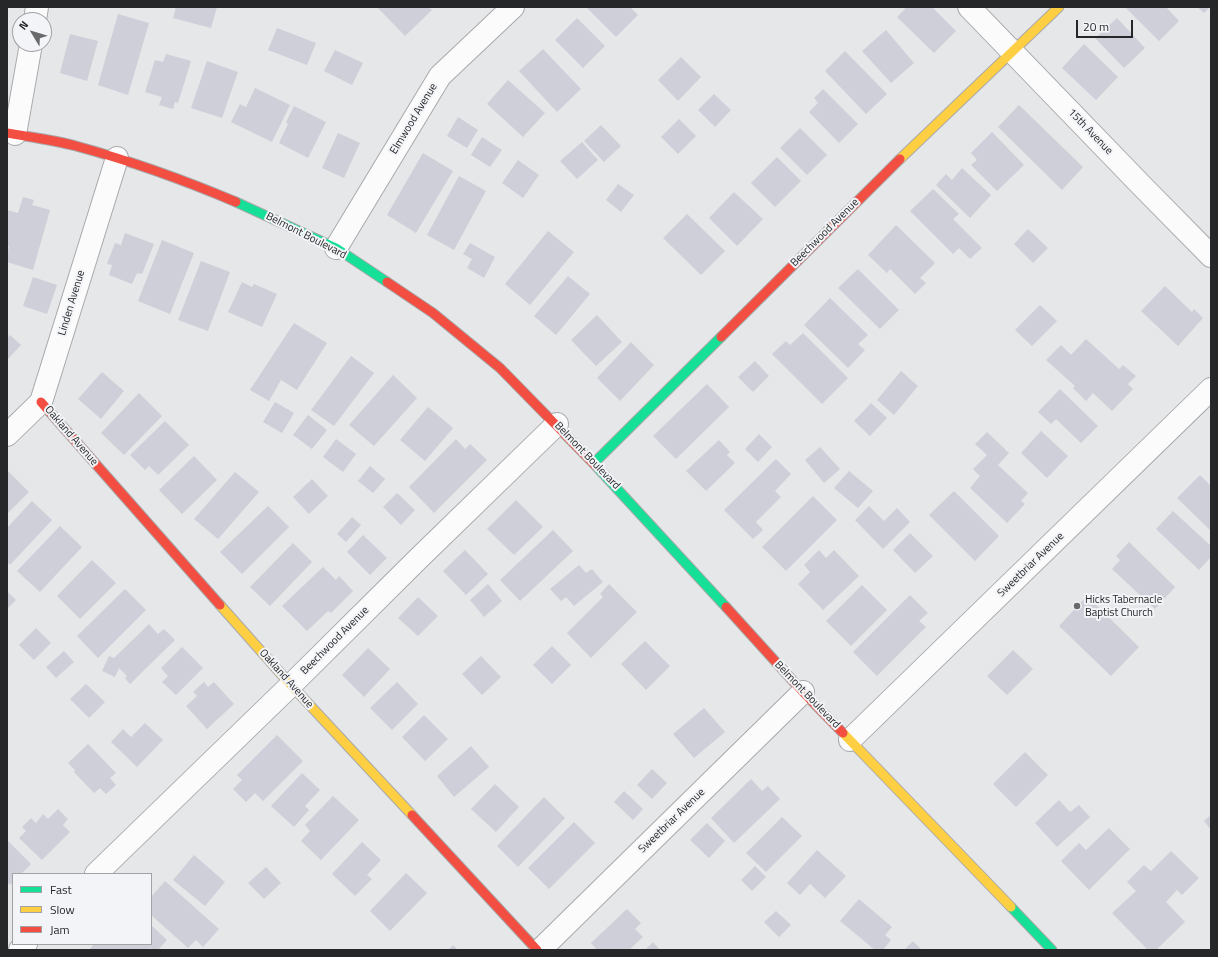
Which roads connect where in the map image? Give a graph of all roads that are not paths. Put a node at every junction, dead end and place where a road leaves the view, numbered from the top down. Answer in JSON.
{"nodes":[{"id":1,"x":513,"y":7,"type":"edge"},
{"id":2,"x":970,"y":7,"type":"edge"},
{"id":3,"x":1059,"y":7,"type":"edge"},
{"id":4,"x":29,"y":52,"type":"edge"},
{"id":5,"x":1013,"y":53,"type":"junction"},
{"id":6,"x":11,"y":134,"type":"edge"},
{"id":7,"x":117,"y":158,"type":"junction"},
{"id":8,"x":336,"y":248,"type":"junction"},
{"id":9,"x":1211,"y":256,"type":"edge"},
{"id":10,"x":1211,"y":389,"type":"edge"},
{"id":11,"x":41,"y":402,"type":"junction"},
{"id":12,"x":557,"y":424,"type":"junction"},
{"id":13,"x":7,"y":435,"type":"edge"},
{"id":14,"x":594,"y":462,"type":"junction"},
{"id":15,"x":291,"y":684,"type":"junction"},
{"id":16,"x":803,"y":692,"type":"junction"},
{"id":17,"x":850,"y":740,"type":"junction"},
{"id":18,"x":97,"y":873,"type":"edge"},
{"id":19,"x":539,"y":950,"type":"edge"},
{"id":20,"x":1052,"y":950,"type":"edge"}],
"edges":[{"from":1,"to":8,"type":"street","name":"Elmwood Avenue"},
{"from":2,"to":5,"type":"street","name":"15th Avenue"},
{"from":3,"to":5,"type":"street","name":"Beechwood Avenue"},
{"from":4,"to":6,"type":"street"},
{"from":5,"to":9,"type":"street","name":"15th Avenue"},
{"from":5,"to":14,"type":"street","name":"Beechwood Avenue"},
{"from":6,"to":7,"type":"street","name":"Belmont Boulevard"},
{"from":7,"to":8,"type":"street","name":"Belmont Boulevard"},
{"from":7,"to":11,"type":"street","name":"Linden Avenue"},
{"from":8,"to":12,"type":"street","name":"Belmont Boulevard"},
{"from":10,"to":17,"type":"street","name":"Sweetbriar Avenue"},
{"from":11,"to":13,"type":"street","name":"Linden Avenue"},
{"from":11,"to":15,"type":"street","name":"Oakland Avenue"},
{"from":12,"to":14,"type":"street","name":"Belmont Boulevard"},
{"from":12,"to":15,"type":"street","name":"Beechwood Avenue"},
{"from":14,"to":16,"type":"street","name":"Belmont Boulevard"},
{"from":15,"to":18,"type":"street","name":"Beechwood Avenue"},
{"from":15,"to":19,"type":"street","name":"Oakland Avenue"},
{"from":16,"to":17,"type":"street","name":"Belmont Boulevard"},
{"from":16,"to":19,"type":"street","name":"Sweetbriar Avenue"},
{"from":17,"to":20,"type":"street","name":"Belmont Boulevard"}]}
